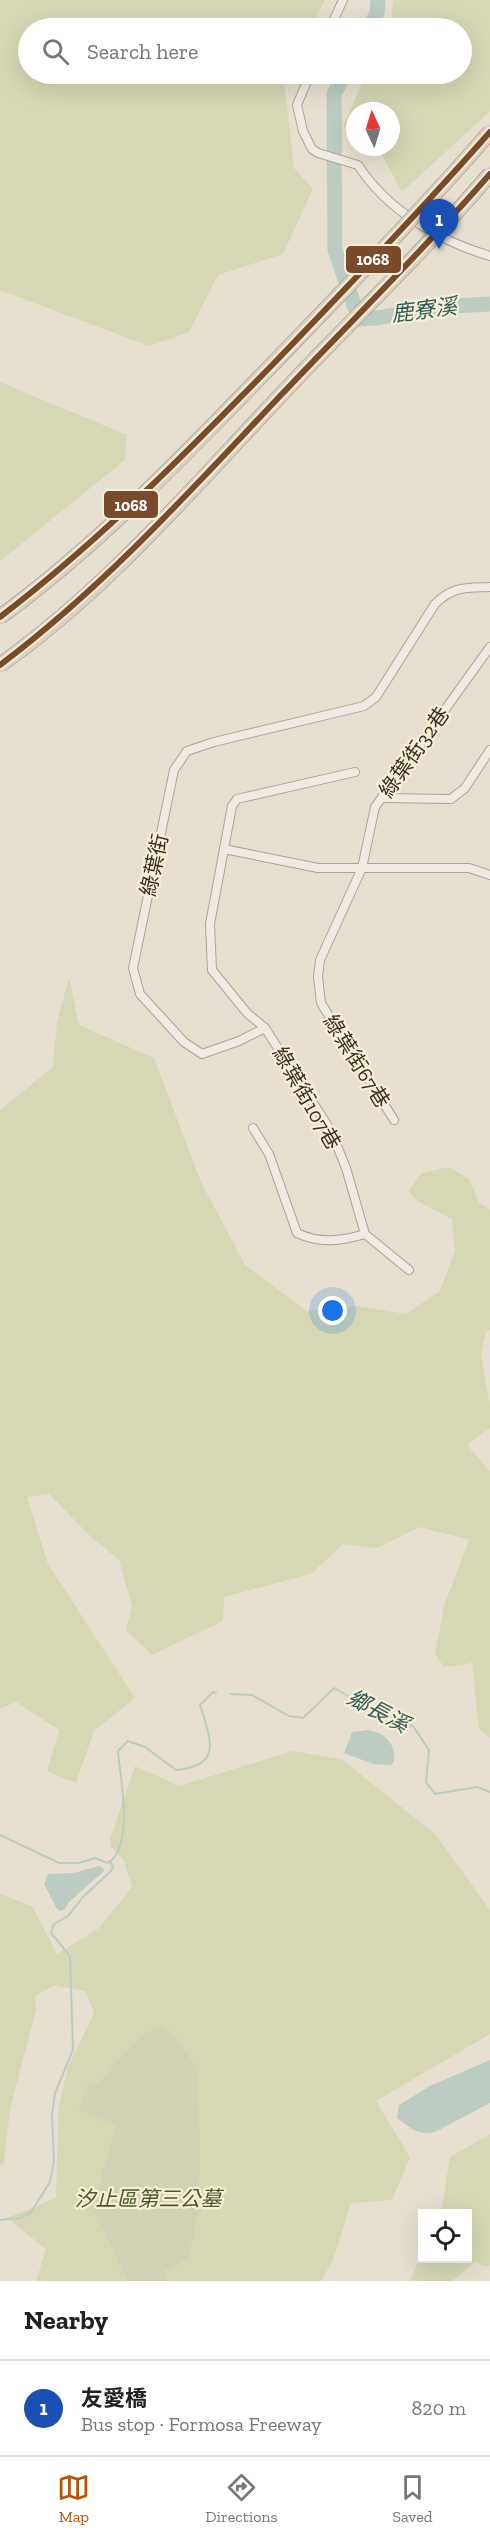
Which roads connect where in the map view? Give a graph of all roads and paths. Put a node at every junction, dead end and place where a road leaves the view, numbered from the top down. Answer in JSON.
{"nodes":[{"id":1,"x":343,"y":0,"type":"edge"},
{"id":2,"x":335,"y":18,"type":"edge"},
{"id":3,"x":306,"y":84,"type":"edge"},
{"id":4,"x":490,"y":132,"type":"edge"},
{"id":5,"x":490,"y":174,"type":"edge"},
{"id":6,"x":490,"y":256,"type":"edge"},
{"id":7,"x":490,"y":587,"type":"edge"},
{"id":8,"x":0,"y":617,"type":"edge"},
{"id":9,"x":490,"y":647,"type":"edge"},
{"id":10,"x":0,"y":665,"type":"edge"},
{"id":11,"x":490,"y":750,"type":"edge"},
{"id":12,"x":355,"y":772,"type":"dead end"},
{"id":13,"x":382,"y":798,"type":"junction"},
{"id":14,"x":224,"y":849,"type":"junction"},
{"id":15,"x":362,"y":868,"type":"junction"},
{"id":16,"x":490,"y":875,"type":"edge"},
{"id":17,"x":265,"y":1028,"type":"junction"},
{"id":18,"x":394,"y":1120,"type":"dead end"},
{"id":19,"x":253,"y":1128,"type":"dead end"},
{"id":20,"x":365,"y":1234,"type":"junction"},
{"id":21,"x":409,"y":1270,"type":"dead end"}],
"edges":[{"from":1,"to":2,"type":"street"},
{"from":3,"to":6,"type":"street"},
{"from":4,"to":8,"type":"highway","bridge":true},
{"from":5,"to":10,"type":"highway","bridge":true},
{"from":7,"to":17,"type":"street","name":"綠葉街"},
{"from":9,"to":13,"type":"street","name":"綠葉街32巷"},
{"from":11,"to":13,"type":"street"},
{"from":12,"to":14,"type":"street"},
{"from":13,"to":15,"type":"street","name":"綠葉街32巷"},
{"from":14,"to":15,"type":"street"},
{"from":14,"to":17,"type":"street"},
{"from":15,"to":16,"type":"street"},
{"from":15,"to":18,"type":"street","name":"綠葉街67巷"},
{"from":17,"to":20,"type":"street","name":"綠葉街107巷"},
{"from":19,"to":20,"type":"street"},
{"from":20,"to":21,"type":"street"}]}
